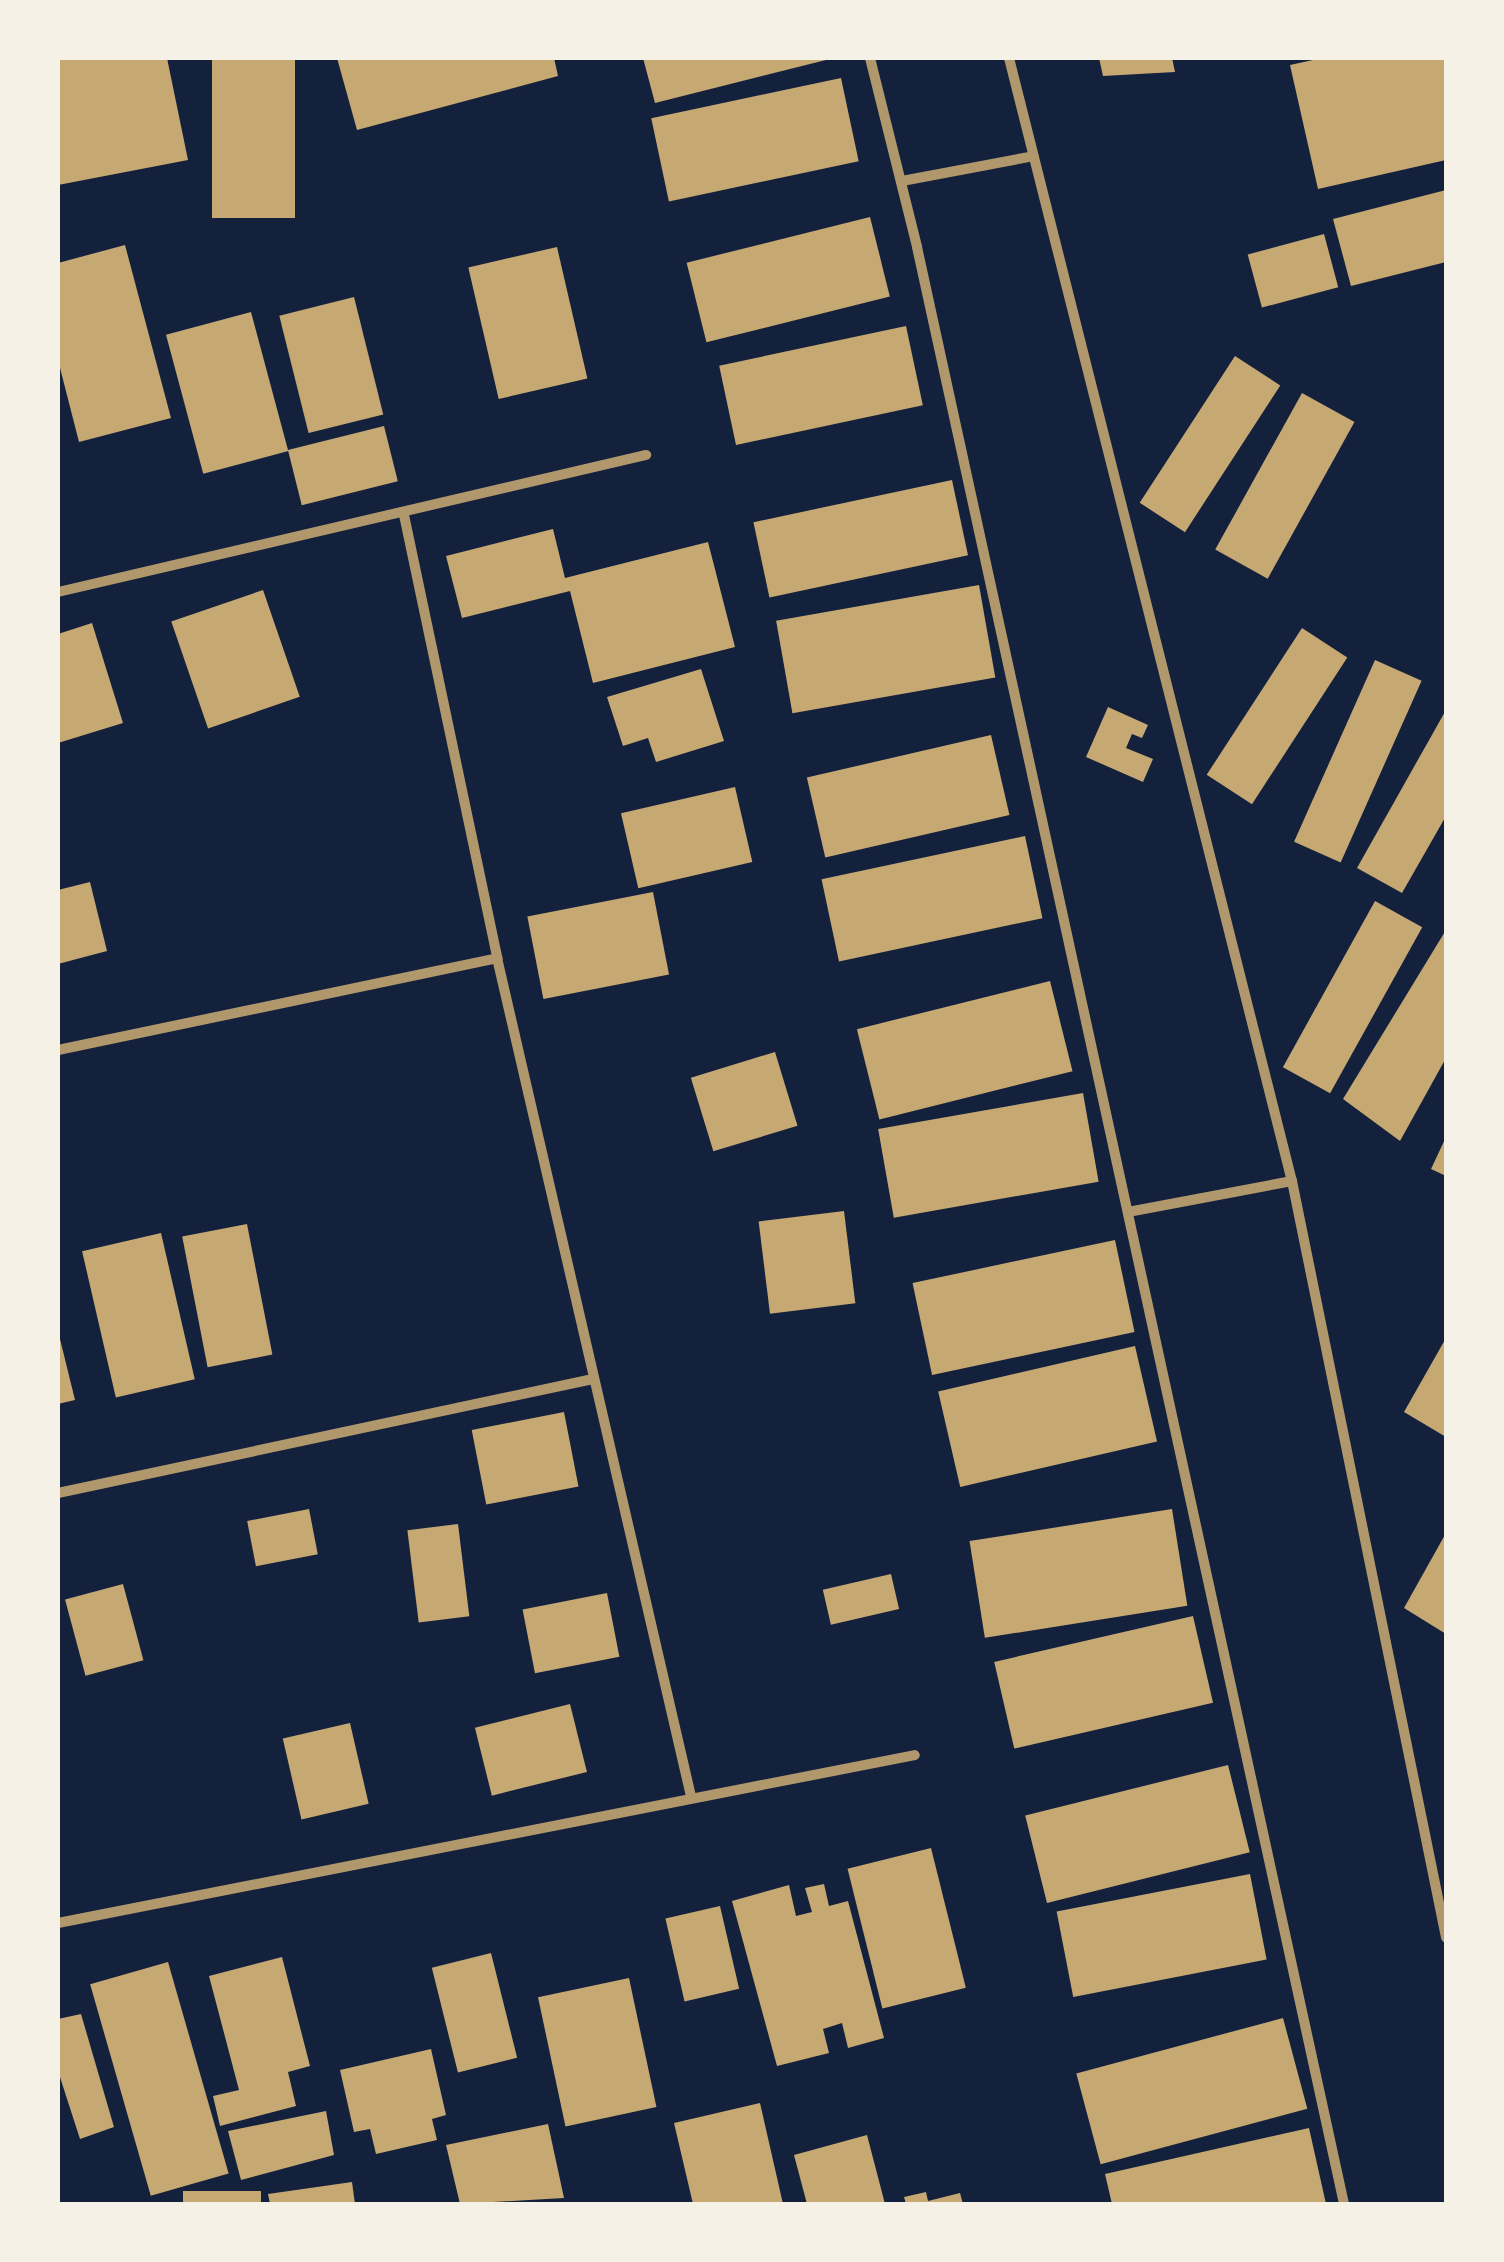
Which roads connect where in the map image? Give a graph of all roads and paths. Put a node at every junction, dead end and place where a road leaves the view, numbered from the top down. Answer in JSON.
{"nodes":[{"id":1,"x":870,"y":58,"type":"edge"},
{"id":2,"x":1009,"y":58,"type":"edge"},
{"id":3,"x":1034,"y":156,"type":"junction"},
{"id":4,"x":902,"y":181,"type":"junction"},
{"id":5,"x":646,"y":456,"type":"dead end"},
{"id":6,"x":404,"y":515,"type":"junction"},
{"id":7,"x":58,"y":592,"type":"edge"},
{"id":8,"x":498,"y":958,"type":"junction"},
{"id":9,"x":58,"y":1050,"type":"edge"},
{"id":10,"x":1292,"y":1181,"type":"junction"},
{"id":11,"x":1128,"y":1212,"type":"junction"},
{"id":12,"x":593,"y":1380,"type":"junction"},
{"id":13,"x":58,"y":1493,"type":"edge"},
{"id":14,"x":915,"y":1755,"type":"dead end"},
{"id":15,"x":691,"y":1796,"type":"junction"},
{"id":16,"x":58,"y":1923,"type":"edge"},
{"id":17,"x":1446,"y":1937,"type":"edge"},
{"id":18,"x":1344,"y":2204,"type":"edge"}],
"edges":[{"from":1,"to":4,"type":"street"},
{"from":2,"to":3,"type":"street"},
{"from":3,"to":4,"type":"street"},
{"from":3,"to":10,"type":"street"},
{"from":4,"to":11,"type":"street"},
{"from":5,"to":6,"type":"street"},
{"from":6,"to":7,"type":"street"},
{"from":6,"to":8,"type":"street"},
{"from":8,"to":9,"type":"street"},
{"from":8,"to":12,"type":"street"},
{"from":10,"to":11,"type":"street"},
{"from":10,"to":17,"type":"street"},
{"from":11,"to":18,"type":"street"},
{"from":12,"to":13,"type":"street"},
{"from":12,"to":15,"type":"street"},
{"from":14,"to":15,"type":"street"},
{"from":15,"to":16,"type":"street"}]}
